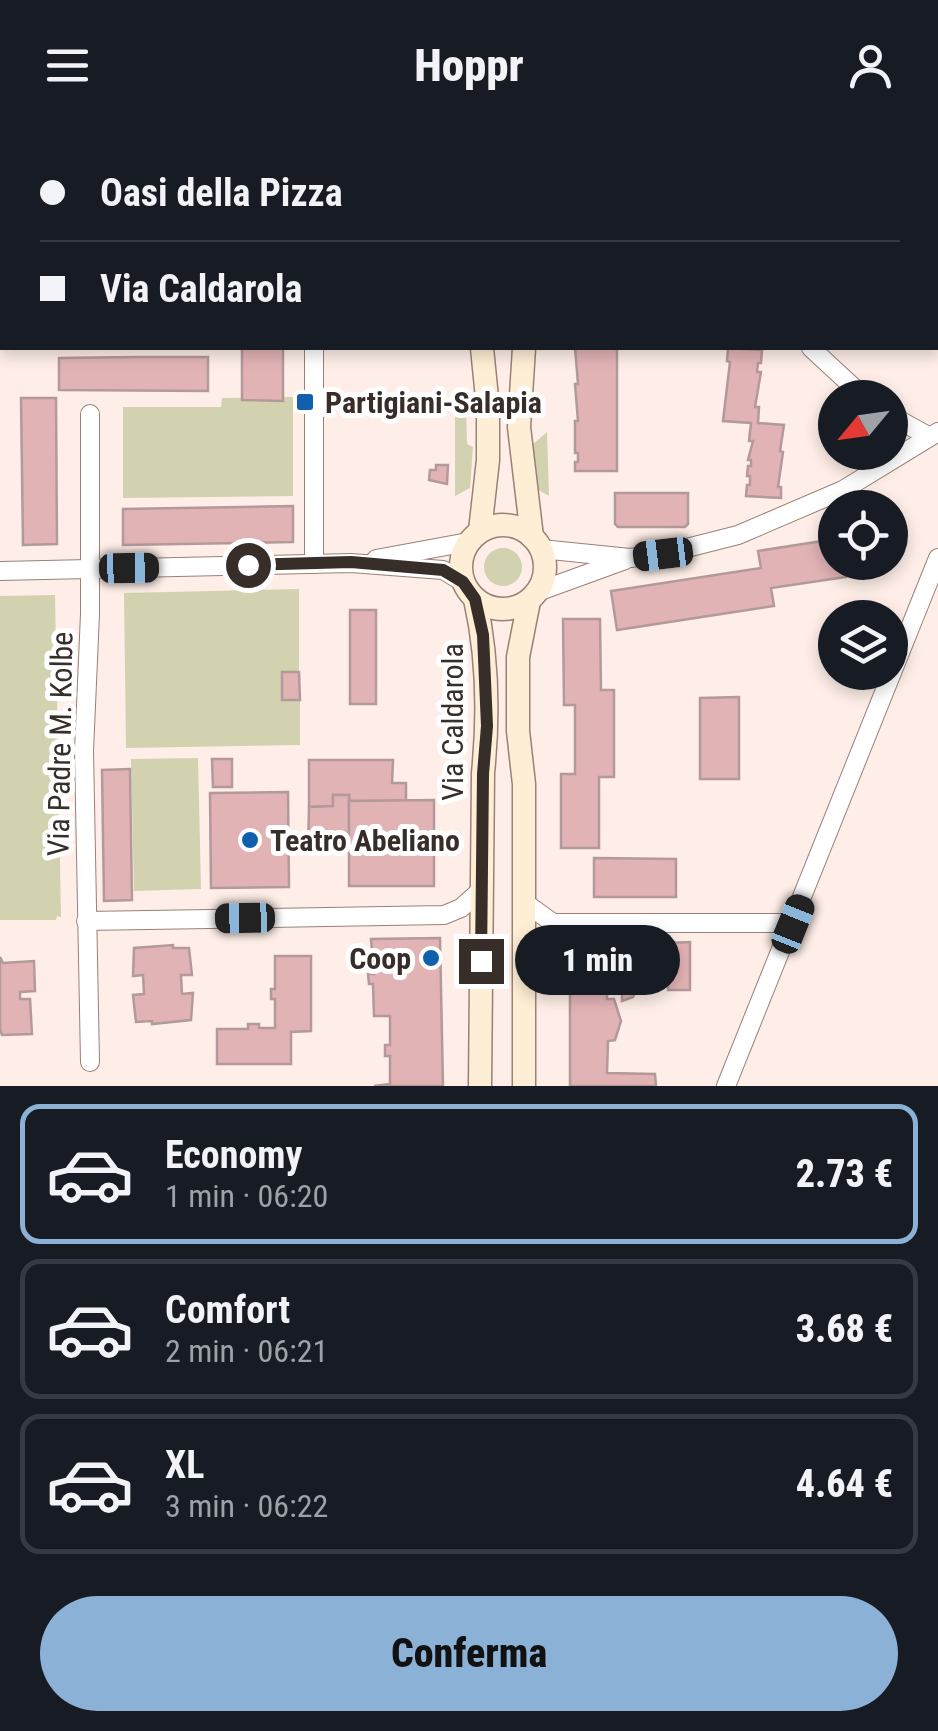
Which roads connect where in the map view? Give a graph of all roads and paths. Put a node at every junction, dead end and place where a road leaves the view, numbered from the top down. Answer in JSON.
{"nodes":[{"id":1,"x":314,"y":350,"type":"edge"},
{"id":2,"x":482,"y":350,"type":"edge"},
{"id":3,"x":524,"y":350,"type":"edge"},
{"id":4,"x":813,"y":350,"type":"edge"},
{"id":5,"x":846,"y":380,"type":"edge"},
{"id":6,"x":90,"y":414,"type":"dead end"},
{"id":7,"x":908,"y":423,"type":"edge"},
{"id":8,"x":933,"y":434,"type":"edge"},
{"id":9,"x":474,"y":536,"type":"junction"},
{"id":10,"x":536,"y":543,"type":"junction"},
{"id":11,"x":630,"y":558,"type":"junction"},
{"id":12,"x":938,"y":558,"type":"edge"},
{"id":13,"x":351,"y":562,"type":"junction"},
{"id":14,"x":314,"y":564,"type":"junction"},
{"id":15,"x":90,"y":569,"type":"junction"},
{"id":16,"x":0,"y":570,"type":"edge"},
{"id":17,"x":469,"y":591,"type":"junction"},
{"id":18,"x":533,"y":596,"type":"junction"},
{"id":19,"x":480,"y":890,"type":"junction"},
{"id":20,"x":524,"y":902,"type":"junction"},
{"id":21,"x":86,"y":920,"type":"junction"},
{"id":22,"x":793,"y":924,"type":"junction"},
{"id":23,"x":90,"y":1062,"type":"dead end"},
{"id":24,"x":480,"y":1086,"type":"edge"},
{"id":25,"x":524,"y":1086,"type":"edge"},
{"id":26,"x":726,"y":1086,"type":"edge"}],
"edges":[{"from":1,"to":14,"type":"street"},
{"from":2,"to":9,"type":"street"},
{"from":3,"to":10,"type":"street"},
{"from":4,"to":5,"type":"street"},
{"from":6,"to":15,"type":"street","name":"Via Padre M. Kolbe"},
{"from":7,"to":8,"type":"street"},
{"from":8,"to":11,"type":"street"},
{"from":9,"to":10,"type":"street"},
{"from":9,"to":13,"type":"street"},
{"from":9,"to":17,"type":"street"},
{"from":10,"to":11,"type":"street"},
{"from":10,"to":18,"type":"street"},
{"from":11,"to":18,"type":"street"},
{"from":12,"to":22,"type":"street"},
{"from":13,"to":14,"type":"street"},
{"from":13,"to":17,"type":"street"},
{"from":14,"to":15,"type":"street"},
{"from":15,"to":16,"type":"street"},
{"from":15,"to":21,"type":"street","name":"Via Padre M. Kolbe"},
{"from":17,"to":18,"type":"street"},
{"from":17,"to":19,"type":"street","name":"Via Caldarola"},
{"from":18,"to":20,"type":"street"},
{"from":19,"to":21,"type":"street"},
{"from":19,"to":24,"type":"street","name":"Via Caldarola"},
{"from":20,"to":22,"type":"street"},
{"from":20,"to":25,"type":"street"},
{"from":21,"to":23,"type":"street","name":"Via Padre M. Kolbe"},
{"from":22,"to":26,"type":"street"}]}
